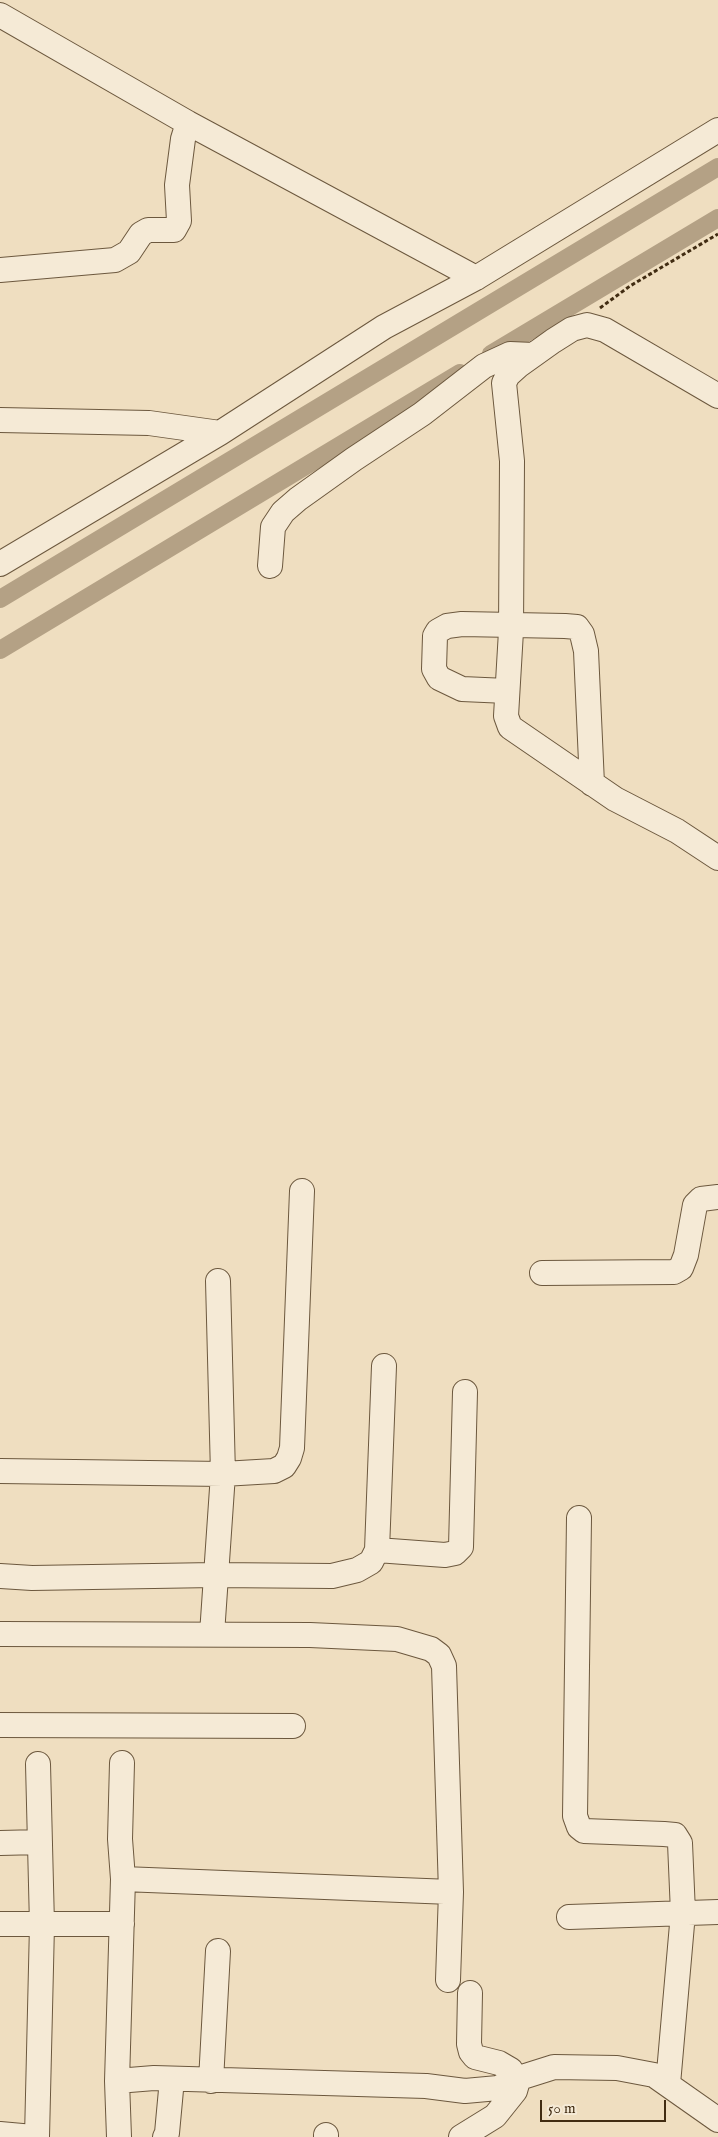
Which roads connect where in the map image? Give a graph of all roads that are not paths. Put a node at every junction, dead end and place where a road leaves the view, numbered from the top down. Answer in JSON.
{"nodes":[{"id":1,"x":0,"y":15,"type":"edge"},
{"id":2,"x":188,"y":123,"type":"junction"},
{"id":3,"x":718,"y":130,"type":"edge"},
{"id":4,"x":0,"y":270,"type":"edge"},
{"id":5,"x":476,"y":278,"type":"junction"},
{"id":6,"x":533,"y":355,"type":"junction"},
{"id":7,"x":718,"y":396,"type":"edge"},
{"id":8,"x":0,"y":420,"type":"edge"},
{"id":9,"x":220,"y":433,"type":"junction"},
{"id":10,"x":0,"y":564,"type":"edge"},
{"id":11,"x":270,"y":566,"type":"dead end"},
{"id":12,"x":511,"y":624,"type":"junction"},
{"id":13,"x":507,"y":691,"type":"junction"},
{"id":14,"x":592,"y":784,"type":"junction"},
{"id":15,"x":718,"y":858,"type":"edge"},
{"id":16,"x":302,"y":1191,"type":"dead end"},
{"id":17,"x":718,"y":1196,"type":"edge"},
{"id":18,"x":542,"y":1273,"type":"dead end"},
{"id":19,"x":218,"y":1281,"type":"dead end"},
{"id":20,"x":384,"y":1366,"type":"dead end"},
{"id":21,"x":465,"y":1392,"type":"dead end"},
{"id":22,"x":0,"y":1471,"type":"edge"},
{"id":23,"x":223,"y":1474,"type":"junction"},
{"id":24,"x":579,"y":1518,"type":"dead end"},
{"id":25,"x":377,"y":1550,"type":"junction"},
{"id":26,"x":214,"y":1575,"type":"junction"},
{"id":27,"x":0,"y":1576,"type":"edge"},
{"id":28,"x":0,"y":1634,"type":"edge"},
{"id":29,"x":212,"y":1634,"type":"junction"},
{"id":30,"x":0,"y":1724,"type":"edge"},
{"id":31,"x":293,"y":1726,"type":"dead end"},
{"id":32,"x":122,"y":1763,"type":"dead end"},
{"id":33,"x":38,"y":1764,"type":"dead end"},
{"id":34,"x":40,"y":1842,"type":"junction"},
{"id":35,"x":0,"y":1843,"type":"edge"},
{"id":36,"x":123,"y":1879,"type":"junction"},
{"id":37,"x":451,"y":1892,"type":"junction"},
{"id":38,"x":718,"y":1912,"type":"edge"},
{"id":39,"x":682,"y":1913,"type":"junction"},
{"id":40,"x":569,"y":1917,"type":"dead end"},
{"id":41,"x":0,"y":1924,"type":"edge"},
{"id":42,"x":122,"y":1924,"type":"junction"},
{"id":43,"x":42,"y":1925,"type":"junction"},
{"id":44,"x":218,"y":1950,"type":"dead end"},
{"id":45,"x":448,"y":1980,"type":"dead end"},
{"id":46,"x":470,"y":1993,"type":"dead end"},
{"id":47,"x":172,"y":2079,"type":"junction"},
{"id":48,"x":516,"y":2079,"type":"junction"},
{"id":49,"x":117,"y":2081,"type":"junction"},
{"id":50,"x":211,"y":2081,"type":"junction"},
{"id":51,"x":668,"y":2084,"type":"junction"},
{"id":52,"x":718,"y":2120,"type":"edge"},
{"id":53,"x":0,"y":2134,"type":"edge"},
{"id":54,"x":33,"y":2137,"type":"edge"},
{"id":55,"x":37,"y":2137,"type":"edge"},
{"id":56,"x":119,"y":2137,"type":"edge"},
{"id":57,"x":165,"y":2137,"type":"edge"},
{"id":58,"x":461,"y":2137,"type":"edge"}],
"edges":[{"from":1,"to":2,"type":"street"},
{"from":2,"to":4,"type":"street"},
{"from":2,"to":5,"type":"street"},
{"from":3,"to":5,"type":"street"},
{"from":5,"to":9,"type":"street"},
{"from":6,"to":7,"type":"street"},
{"from":6,"to":11,"type":"street"},
{"from":6,"to":12,"type":"street"},
{"from":8,"to":9,"type":"street"},
{"from":9,"to":10,"type":"street"},
{"from":12,"to":13,"type":"street"},
{"from":12,"to":13,"type":"street"},
{"from":12,"to":14,"type":"street"},
{"from":13,"to":14,"type":"street"},
{"from":14,"to":15,"type":"street"},
{"from":16,"to":23,"type":"street"},
{"from":17,"to":18,"type":"street"},
{"from":19,"to":23,"type":"street"},
{"from":20,"to":25,"type":"street"},
{"from":21,"to":25,"type":"street"},
{"from":22,"to":23,"type":"street"},
{"from":23,"to":26,"type":"street"},
{"from":24,"to":39,"type":"street"},
{"from":25,"to":26,"type":"street"},
{"from":26,"to":27,"type":"street"},
{"from":26,"to":29,"type":"street"},
{"from":28,"to":29,"type":"street"},
{"from":29,"to":37,"type":"street"},
{"from":30,"to":31,"type":"street"},
{"from":32,"to":36,"type":"street"},
{"from":33,"to":34,"type":"street"},
{"from":34,"to":35,"type":"street"},
{"from":34,"to":43,"type":"street"},
{"from":36,"to":37,"type":"street"},
{"from":36,"to":42,"type":"street"},
{"from":37,"to":45,"type":"street"},
{"from":38,"to":39,"type":"street"},
{"from":39,"to":40,"type":"street"},
{"from":39,"to":51,"type":"street"},
{"from":41,"to":43,"type":"street"},
{"from":42,"to":43,"type":"street"},
{"from":42,"to":49,"type":"street"},
{"from":43,"to":55,"type":"street"},
{"from":44,"to":50,"type":"street"},
{"from":46,"to":48,"type":"street"},
{"from":47,"to":49,"type":"street"},
{"from":47,"to":50,"type":"street"},
{"from":47,"to":57,"type":"street"},
{"from":48,"to":50,"type":"street"},
{"from":48,"to":51,"type":"street"},
{"from":48,"to":58,"type":"street"},
{"from":49,"to":56,"type":"street"},
{"from":51,"to":52,"type":"street"},
{"from":53,"to":54,"type":"street"}]}
